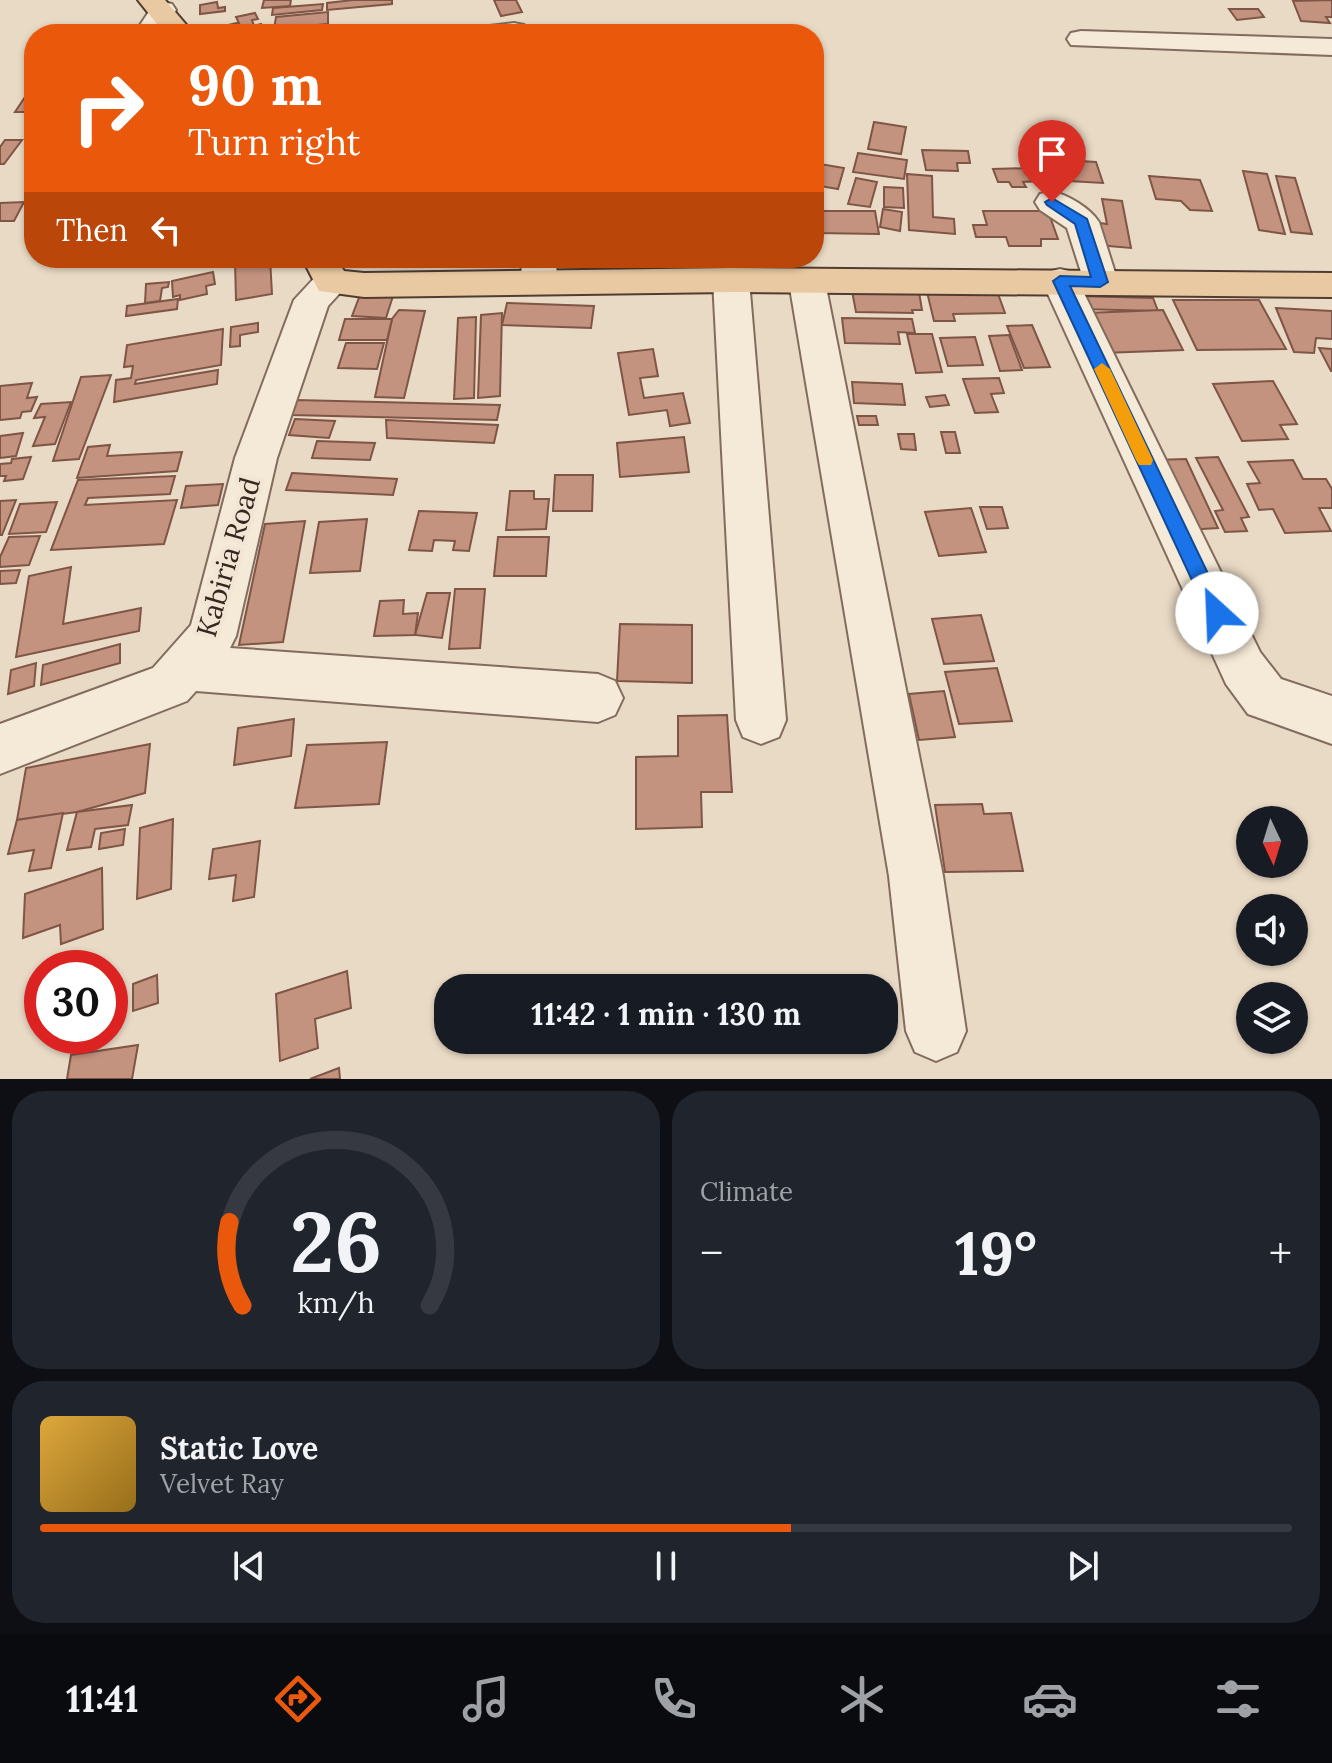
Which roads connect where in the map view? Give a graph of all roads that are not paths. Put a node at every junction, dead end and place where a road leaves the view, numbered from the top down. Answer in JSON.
{"nodes":[{"id":1,"x":161,"y":3,"type":"edge"},
{"id":2,"x":152,"y":24,"type":"edge"},
{"id":3,"x":174,"y":24,"type":"edge"},
{"id":4,"x":1081,"y":39,"type":"dead end"},
{"id":5,"x":1332,"y":47,"type":"edge"},
{"id":6,"x":1052,"y":202,"type":"dead end"},
{"id":7,"x":326,"y":270,"type":"edge"},
{"id":8,"x":539,"y":270,"type":"edge"},
{"id":9,"x":731,"y":280,"type":"junction"},
{"id":10,"x":807,"y":282,"type":"junction"},
{"id":11,"x":1080,"y":282,"type":"junction"},
{"id":12,"x":1332,"y":285,"type":"edge"},
{"id":13,"x":188,"y":668,"type":"junction"},
{"id":14,"x":598,"y":698,"type":"dead end"},
{"id":15,"x":761,"y":720,"type":"dead end"},
{"id":16,"x":1332,"y":720,"type":"edge"},
{"id":17,"x":0,"y":749,"type":"edge"},
{"id":18,"x":936,"y":1031,"type":"dead end"}],
"edges":[{"from":1,"to":2,"type":"street"},
{"from":1,"to":3,"type":"main road"},
{"from":4,"to":5,"type":"street"},
{"from":6,"to":11,"type":"street"},
{"from":7,"to":8,"type":"main road"},
{"from":7,"to":13,"type":"street","name":"Kabiria Road"},
{"from":8,"to":9,"type":"main road"},
{"from":9,"to":10,"type":"main road"},
{"from":9,"to":15,"type":"street"},
{"from":10,"to":11,"type":"main road"},
{"from":10,"to":18,"type":"street"},
{"from":11,"to":12,"type":"main road"},
{"from":11,"to":16,"type":"street"},
{"from":13,"to":14,"type":"street"},
{"from":13,"to":17,"type":"street","name":"Kabiria Road"}]}
